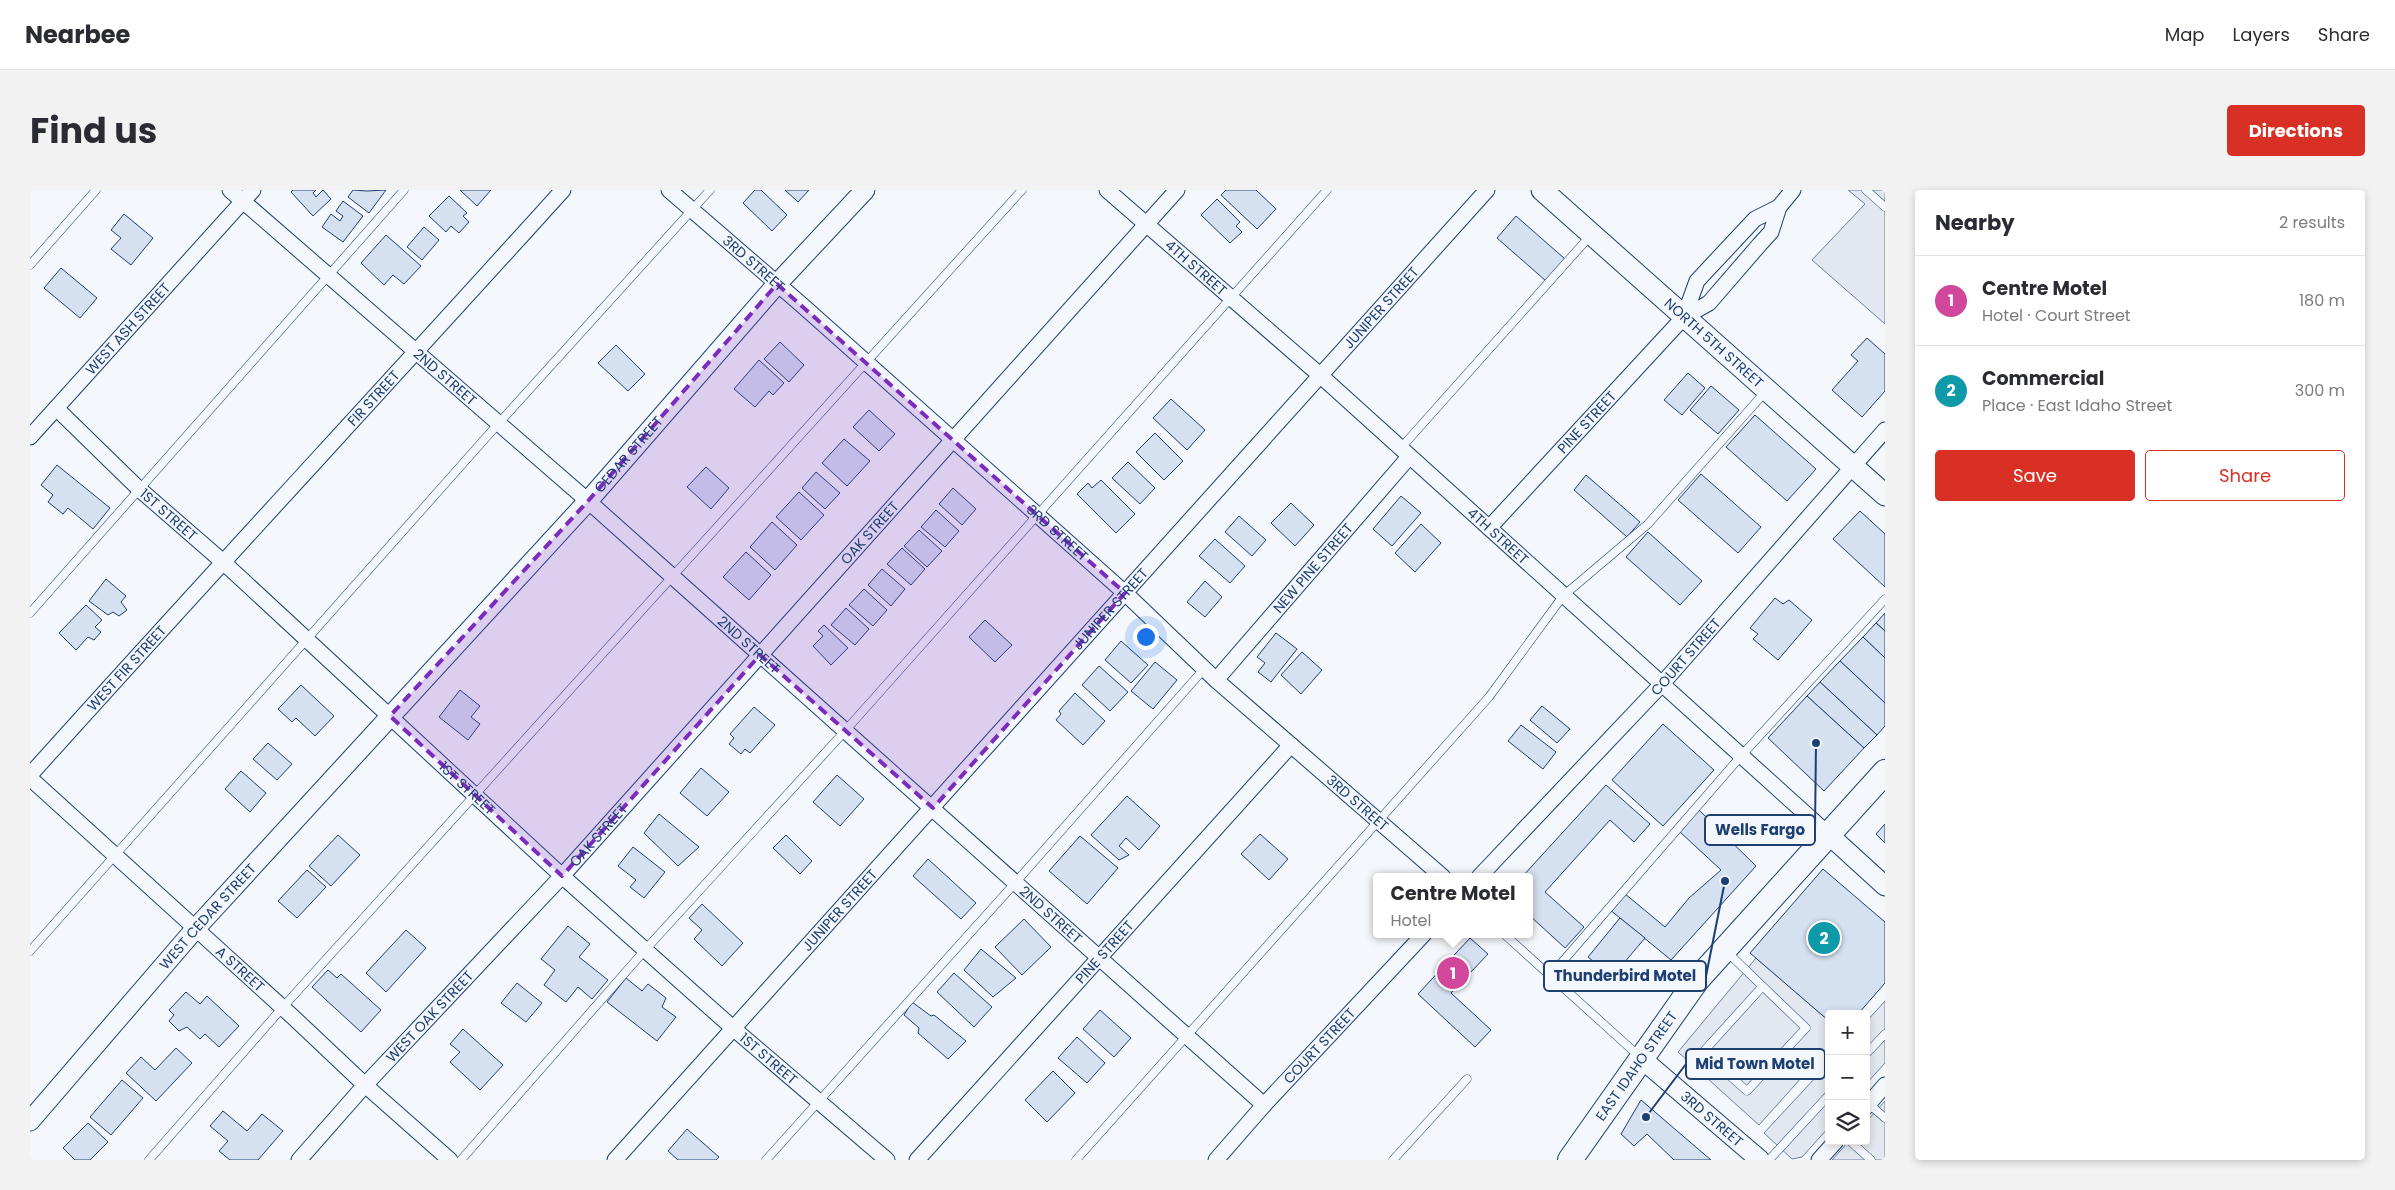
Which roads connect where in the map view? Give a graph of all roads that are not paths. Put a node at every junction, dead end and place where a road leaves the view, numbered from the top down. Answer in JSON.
{"nodes":[{"id":1,"x":96,"y":190,"type":"edge"},
{"id":2,"x":230,"y":190,"type":"edge"},
{"id":3,"x":253,"y":190,"type":"edge"},
{"id":4,"x":404,"y":190,"type":"edge"},
{"id":5,"x":563,"y":190,"type":"edge"},
{"id":6,"x":669,"y":190,"type":"edge"},
{"id":7,"x":710,"y":190,"type":"edge"},
{"id":8,"x":865,"y":190,"type":"edge"},
{"id":9,"x":1022,"y":190,"type":"edge"},
{"id":10,"x":1107,"y":190,"type":"edge"},
{"id":11,"x":1177,"y":190,"type":"edge"},
{"id":12,"x":1327,"y":190,"type":"edge"},
{"id":13,"x":1487,"y":190,"type":"edge"},
{"id":14,"x":1542,"y":190,"type":"edge"},
{"id":15,"x":1794,"y":190,"type":"edge"},
{"id":16,"x":1866,"y":190,"type":"edge"},
{"id":17,"x":243,"y":202,"type":"junction"},
{"id":18,"x":1779,"y":207,"type":"junction"},
{"id":19,"x":1885,"y":207,"type":"edge"},
{"id":20,"x":692,"y":210,"type":"junction"},
{"id":21,"x":1145,"y":225,"type":"junction"},
{"id":22,"x":1592,"y":234,"type":"junction"},
{"id":23,"x":30,"y":265,"type":"edge"},
{"id":24,"x":329,"y":274,"type":"junction"},
{"id":25,"x":777,"y":284,"type":"junction"},
{"id":26,"x":1230,"y":297,"type":"junction"},
{"id":27,"x":1684,"y":316,"type":"junction"},
{"id":28,"x":416,"y":353,"type":"junction"},
{"id":29,"x":866,"y":362,"type":"junction"},
{"id":30,"x":1321,"y":376,"type":"junction"},
{"id":31,"x":1767,"y":390,"type":"junction"},
{"id":32,"x":56,"y":408,"type":"junction"},
{"id":33,"x":498,"y":424,"type":"junction"},
{"id":34,"x":1885,"y":430,"type":"edge"},
{"id":35,"x":30,"y":437,"type":"edge"},
{"id":36,"x":953,"y":440,"type":"junction"},
{"id":37,"x":1404,"y":453,"type":"junction"},
{"id":38,"x":1853,"y":466,"type":"junction"},
{"id":39,"x":138,"y":488,"type":"junction"},
{"id":40,"x":1885,"y":495,"type":"edge"},
{"id":41,"x":588,"y":501,"type":"junction"},
{"id":42,"x":1037,"y":515,"type":"junction"},
{"id":43,"x":1489,"y":528,"type":"junction"},
{"id":44,"x":222,"y":561,"type":"junction"},
{"id":45,"x":673,"y":577,"type":"junction"},
{"id":46,"x":1125,"y":593,"type":"junction"},
{"id":47,"x":1563,"y":596,"type":"junction"},
{"id":48,"x":1885,"y":599,"type":"edge"},
{"id":49,"x":30,"y":613,"type":"edge"},
{"id":50,"x":308,"y":640,"type":"junction"},
{"id":51,"x":760,"y":655,"type":"junction"},
{"id":52,"x":1204,"y":668,"type":"junction"},
{"id":53,"x":1216,"y":680,"type":"junction"},
{"id":54,"x":1662,"y":686,"type":"junction"},
{"id":55,"x":390,"y":716,"type":"junction"},
{"id":56,"x":845,"y":731,"type":"junction"},
{"id":57,"x":1291,"y":745,"type":"junction"},
{"id":58,"x":1741,"y":756,"type":"junction"},
{"id":59,"x":1885,"y":772,"type":"edge"},
{"id":60,"x":30,"y":776,"type":"edge"},
{"id":61,"x":474,"y":794,"type":"junction"},
{"id":62,"x":933,"y":808,"type":"junction"},
{"id":63,"x":1378,"y":820,"type":"junction"},
{"id":64,"x":1828,"y":834,"type":"junction"},
{"id":65,"x":115,"y":856,"type":"junction"},
{"id":66,"x":1438,"y":873,"type":"edge"},
{"id":67,"x":1482,"y":873,"type":"edge"},
{"id":68,"x":562,"y":876,"type":"junction"},
{"id":69,"x":1015,"y":883,"type":"junction"},
{"id":70,"x":1885,"y":886,"type":"edge"},
{"id":71,"x":196,"y":928,"type":"junction"},
{"id":72,"x":1420,"y":938,"type":"edge"},
{"id":73,"x":1508,"y":938,"type":"edge"},
{"id":74,"x":645,"y":950,"type":"junction"},
{"id":75,"x":1724,"y":950,"type":"junction"},
{"id":76,"x":30,"y":952,"type":"edge"},
{"id":77,"x":1099,"y":959,"type":"junction"},
{"id":78,"x":1550,"y":976,"type":"junction"},
{"id":79,"x":1762,"y":986,"type":"junction"},
{"id":80,"x":283,"y":1007,"type":"junction"},
{"id":81,"x":734,"y":1029,"type":"junction"},
{"id":82,"x":1885,"y":1034,"type":"edge"},
{"id":83,"x":1187,"y":1035,"type":"junction"},
{"id":84,"x":1870,"y":1050,"type":"edge"},
{"id":85,"x":1642,"y":1059,"type":"junction"},
{"id":86,"x":1467,"y":1079,"type":"dead end"},
{"id":87,"x":365,"y":1085,"type":"junction"},
{"id":88,"x":1885,"y":1086,"type":"edge"},
{"id":89,"x":1825,"y":1099,"type":"edge"},
{"id":90,"x":819,"y":1102,"type":"junction"},
{"id":91,"x":1870,"y":1103,"type":"edge"},
{"id":92,"x":1264,"y":1105,"type":"junction"},
{"id":93,"x":1870,"y":1107,"type":"edge"},
{"id":94,"x":1885,"y":1118,"type":"edge"},
{"id":95,"x":30,"y":1121,"type":"edge"},
{"id":96,"x":1832,"y":1145,"type":"edge"},
{"id":97,"x":1854,"y":1145,"type":"edge"},
{"id":98,"x":149,"y":1160,"type":"edge"},
{"id":99,"x":299,"y":1160,"type":"edge"},
{"id":100,"x":450,"y":1160,"type":"edge"},
{"id":101,"x":461,"y":1160,"type":"edge"},
{"id":102,"x":615,"y":1160,"type":"edge"},
{"id":103,"x":766,"y":1160,"type":"edge"},
{"id":104,"x":887,"y":1160,"type":"edge"},
{"id":105,"x":917,"y":1160,"type":"edge"},
{"id":106,"x":1076,"y":1160,"type":"edge"},
{"id":107,"x":1216,"y":1160,"type":"edge"},
{"id":108,"x":1393,"y":1160,"type":"edge"},
{"id":109,"x":1570,"y":1160,"type":"edge"},
{"id":110,"x":1760,"y":1160,"type":"edge"},
{"id":111,"x":1769,"y":1160,"type":"edge"},
{"id":112,"x":1819,"y":1160,"type":"edge"},
{"id":113,"x":1871,"y":1160,"type":"edge"}],
"edges":[{"from":1,"to":23,"type":"lane"},
{"from":2,"to":17,"type":"street","name":"2ND STREET"},
{"from":3,"to":17,"type":"street","name":"WEST ASH STREET"},
{"from":4,"to":24,"type":"lane"},
{"from":5,"to":28,"type":"street","name":"FIR STREET"},
{"from":6,"to":20,"type":"street","name":"3RD STREET"},
{"from":7,"to":20,"type":"lane"},
{"from":8,"to":25,"type":"street","name":"CEDAR STREET"},
{"from":9,"to":29,"type":"lane"},
{"from":10,"to":21,"type":"street","name":"4TH STREET"},
{"from":11,"to":21,"type":"street","name":"OAK STREET"},
{"from":12,"to":26,"type":"lane"},
{"from":13,"to":30,"type":"street","name":"JUNIPER STREET"},
{"from":14,"to":22,"type":"main road","name":"NORTH 5TH STREET"},
{"from":15,"to":18,"type":"street","name":"PINE STREET"},
{"from":16,"to":19,"type":"lane"},
{"from":17,"to":24,"type":"street","name":"2ND STREET"},
{"from":17,"to":32,"type":"street","name":"WEST ASH STREET"},
{"from":18,"to":27,"type":"street","name":"PINE STREET"},
{"from":18,"to":27,"type":"street","name":"PINE STREET"},
{"from":20,"to":25,"type":"street","name":"3RD STREET"},
{"from":20,"to":33,"type":"lane"},
{"from":21,"to":26,"type":"street","name":"4TH STREET"},
{"from":21,"to":36,"type":"street","name":"OAK STREET"},
{"from":22,"to":27,"type":"main road","name":"NORTH 5TH STREET"},
{"from":22,"to":37,"type":"lane"},
{"from":24,"to":28,"type":"street","name":"2ND STREET"},
{"from":24,"to":39,"type":"lane"},
{"from":25,"to":29,"type":"street","name":"3RD STREET"},
{"from":25,"to":41,"type":"street","name":"CEDAR STREET"},
{"from":26,"to":30,"type":"street","name":"4TH STREET"},
{"from":26,"to":42,"type":"lane"},
{"from":27,"to":31,"type":"main road","name":"NORTH 5TH STREET"},
{"from":27,"to":43,"type":"street","name":"PINE STREET"},
{"from":28,"to":33,"type":"street","name":"2ND STREET"},
{"from":28,"to":44,"type":"street","name":"FIR STREET"},
{"from":29,"to":36,"type":"street","name":"3RD STREET"},
{"from":29,"to":45,"type":"lane"},
{"from":30,"to":37,"type":"street","name":"4TH STREET"},
{"from":30,"to":46,"type":"street","name":"JUNIPER STREET"},
{"from":31,"to":38,"type":"main road","name":"NORTH 5TH STREET"},
{"from":31,"to":47,"type":"lane"},
{"from":32,"to":35,"type":"street","name":"WEST ASH STREET"},
{"from":32,"to":39,"type":"street","name":"1ST STREET"},
{"from":33,"to":41,"type":"street","name":"2ND STREET"},
{"from":33,"to":50,"type":"lane"},
{"from":34,"to":38,"type":"street","name":"COURT STREET"},
{"from":36,"to":42,"type":"street","name":"3RD STREET"},
{"from":36,"to":51,"type":"street","name":"OAK STREET"},
{"from":37,"to":43,"type":"street","name":"4TH STREET"},
{"from":37,"to":53,"type":"street","name":"NEW PINE STREET"},
{"from":38,"to":40,"type":"main road","name":"NORTH 5TH STREET"},
{"from":38,"to":54,"type":"street","name":"COURT STREET"},
{"from":39,"to":44,"type":"street","name":"1ST STREET"},
{"from":39,"to":49,"type":"lane"},
{"from":41,"to":45,"type":"street","name":"2ND STREET"},
{"from":41,"to":55,"type":"street","name":"CEDAR STREET"},
{"from":42,"to":46,"type":"street","name":"3RD STREET"},
{"from":42,"to":56,"type":"lane"},
{"from":43,"to":47,"type":"street","name":"4TH STREET"},
{"from":44,"to":50,"type":"street","name":"1ST STREET"},
{"from":44,"to":60,"type":"street","name":"WEST FIR STREET"},
{"from":45,"to":51,"type":"street","name":"2ND STREET"},
{"from":45,"to":61,"type":"lane"},
{"from":46,"to":52,"type":"street","name":"3RD STREET"},
{"from":46,"to":62,"type":"street","name":"JUNIPER STREET"},
{"from":47,"to":54,"type":"street","name":"4TH STREET"},
{"from":47,"to":63,"type":"lane"},
{"from":48,"to":58,"type":"lane"},
{"from":50,"to":55,"type":"street","name":"1ST STREET"},
{"from":50,"to":65,"type":"lane"},
{"from":51,"to":56,"type":"street","name":"2ND STREET"},
{"from":51,"to":68,"type":"street","name":"OAK STREET"},
{"from":52,"to":53,"type":"street","name":"3RD STREET"},
{"from":52,"to":69,"type":"lane"},
{"from":53,"to":57,"type":"street","name":"3RD STREET"},
{"from":54,"to":58,"type":"street","name":"4TH STREET"},
{"from":54,"to":67,"type":"street","name":"COURT STREET"},
{"from":55,"to":61,"type":"street","name":"1ST STREET"},
{"from":55,"to":71,"type":"street","name":"WEST CEDAR STREET"},
{"from":56,"to":62,"type":"street","name":"2ND STREET"},
{"from":56,"to":74,"type":"lane"},
{"from":57,"to":63,"type":"street","name":"3RD STREET"},
{"from":57,"to":77,"type":"street","name":"PINE STREET"},
{"from":58,"to":64,"type":"street","name":"4TH STREET"},
{"from":58,"to":78,"type":"lane"},
{"from":59,"to":64,"type":"main road","name":"EAST IDAHO STREET"},
{"from":60,"to":65,"type":"street","name":"A STREET"},
{"from":61,"to":68,"type":"street","name":"1ST STREET"},
{"from":61,"to":80,"type":"lane"},
{"from":62,"to":69,"type":"street","name":"2ND STREET"},
{"from":62,"to":81,"type":"street","name":"JUNIPER STREET"},
{"from":63,"to":66,"type":"street","name":"3RD STREET"},
{"from":63,"to":83,"type":"lane"},
{"from":64,"to":70,"type":"street","name":"4TH STREET"},
{"from":64,"to":75,"type":"main road","name":"EAST IDAHO STREET"},
{"from":65,"to":71,"type":"street","name":"A STREET"},
{"from":65,"to":76,"type":"lane"},
{"from":68,"to":74,"type":"street","name":"1ST STREET"},
{"from":68,"to":87,"type":"street","name":"WEST OAK STREET"},
{"from":69,"to":77,"type":"street","name":"2ND STREET"},
{"from":69,"to":90,"type":"lane"},
{"from":71,"to":80,"type":"street","name":"A STREET"},
{"from":71,"to":95,"type":"street","name":"WEST CEDAR STREET"},
{"from":72,"to":92,"type":"street","name":"COURT STREET"},
{"from":73,"to":78,"type":"lane"},
{"from":74,"to":81,"type":"street","name":"1ST STREET"},
{"from":74,"to":101,"type":"lane"},
{"from":75,"to":79,"type":"lane"},
{"from":75,"to":85,"type":"main road","name":"EAST IDAHO STREET"},
{"from":77,"to":83,"type":"street","name":"2ND STREET"},
{"from":77,"to":105,"type":"street","name":"PINE STREET"},
{"from":78,"to":85,"type":"lane"},
{"from":79,"to":79,"type":"lane"},
{"from":80,"to":87,"type":"street","name":"A STREET"},
{"from":80,"to":98,"type":"lane"},
{"from":81,"to":90,"type":"street","name":"1ST STREET"},
{"from":81,"to":102,"type":"street","name":"JUNIPER STREET"},
{"from":82,"to":84,"type":"lane"},
{"from":83,"to":92,"type":"street","name":"2ND STREET"},
{"from":83,"to":106,"type":"lane"},
{"from":85,"to":109,"type":"main road","name":"EAST IDAHO STREET"},
{"from":85,"to":110,"type":"street","name":"3RD STREET"},
{"from":86,"to":108,"type":"lane"},
{"from":87,"to":99,"type":"street","name":"WEST OAK STREET"},
{"from":87,"to":100,"type":"street","name":"A STREET"},
{"from":88,"to":91,"type":"street"},
{"from":89,"to":111,"type":"lane"},
{"from":90,"to":103,"type":"lane"},
{"from":90,"to":104,"type":"street","name":"1ST STREET"},
{"from":92,"to":107,"type":"street","name":"COURT STREET"},
{"from":93,"to":94,"type":"lane"},
{"from":96,"to":112,"type":"street"},
{"from":97,"to":113,"type":"lane"}]}
